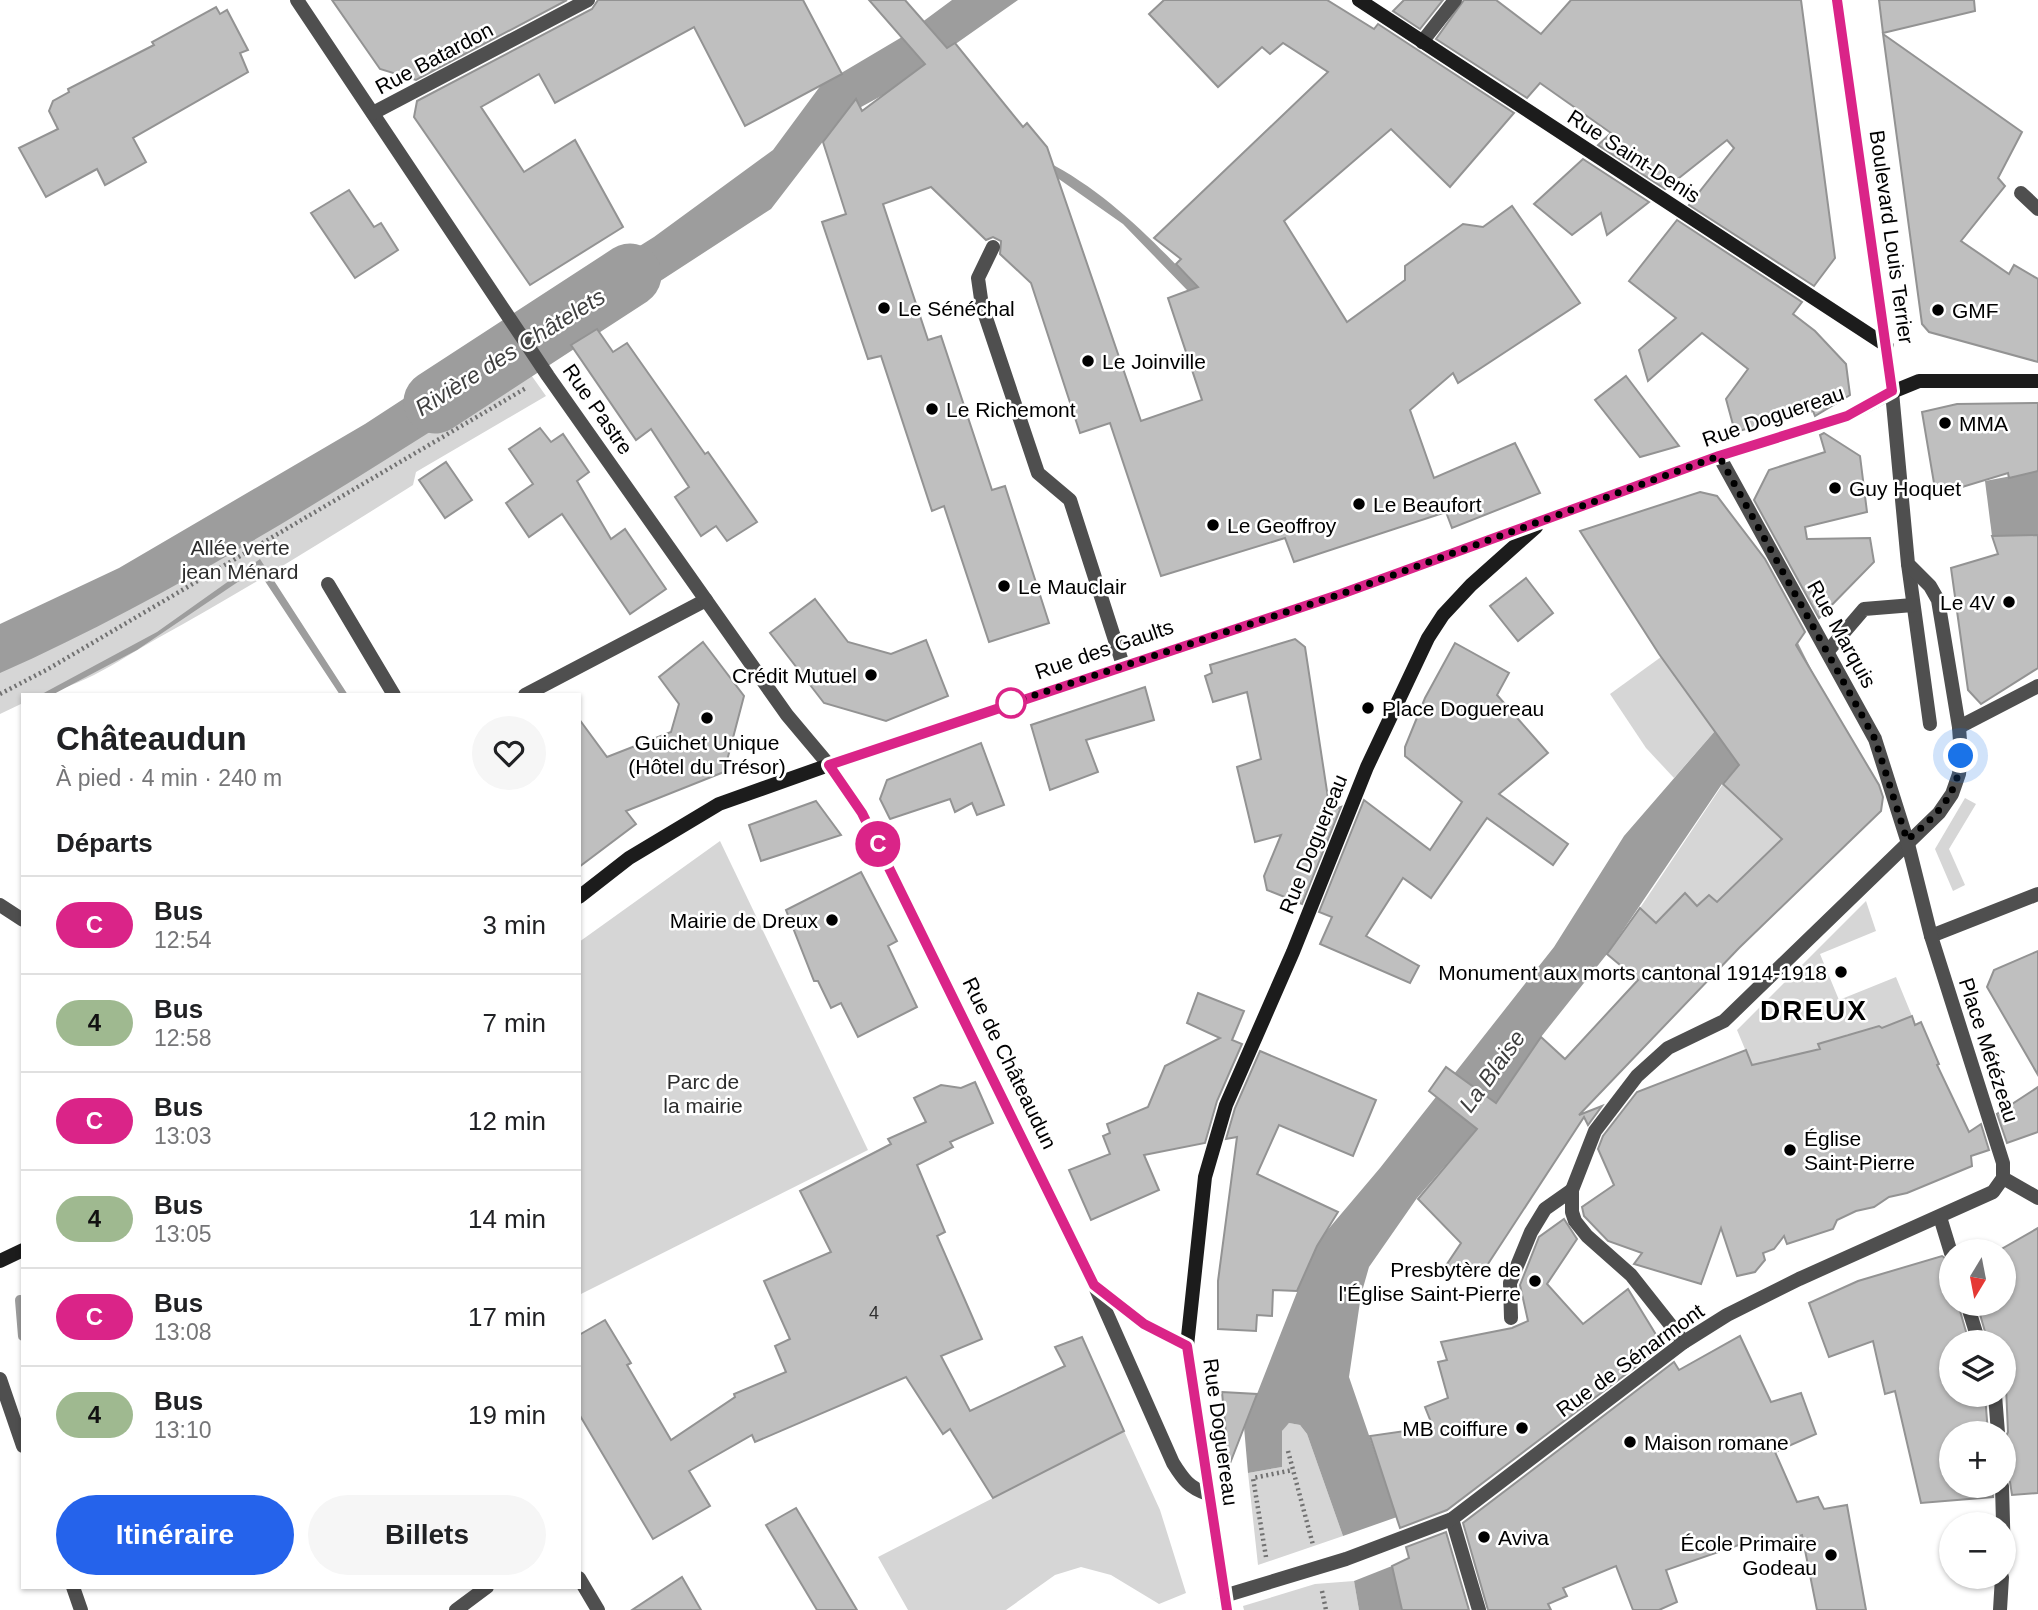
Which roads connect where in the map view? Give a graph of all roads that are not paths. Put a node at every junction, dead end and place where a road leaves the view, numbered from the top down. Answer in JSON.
{"nodes":[{"id":1,"x":297,"y":0,"type":"edge"},
{"id":2,"x":589,"y":0,"type":"edge"},
{"id":3,"x":1359,"y":0,"type":"edge"},
{"id":4,"x":1455,"y":0,"type":"edge"},
{"id":5,"x":1837,"y":0,"type":"edge"},
{"id":6,"x":1422,"y":42,"type":"junction"},
{"id":7,"x":373,"y":113,"type":"junction"},
{"id":8,"x":2021,"y":193,"type":"dead end"},
{"id":9,"x":2038,"y":209,"type":"edge"},
{"id":10,"x":993,"y":247,"type":"dead end"},
{"id":11,"x":1887,"y":346,"type":"junction"},
{"id":12,"x":2038,"y":381,"type":"edge"},
{"id":13,"x":1892,"y":391,"type":"junction"},
{"id":14,"x":1719,"y":456,"type":"junction"},
{"id":15,"x":1542,"y":522,"type":"junction"},
{"id":16,"x":1908,"y":564,"type":"junction"},
{"id":17,"x":328,"y":584,"type":"dead end"},
{"id":18,"x":706,"y":600,"type":"junction"},
{"id":19,"x":1913,"y":605,"type":"junction"},
{"id":20,"x":1828,"y":651,"type":"junction"},
{"id":21,"x":1123,"y":665,"type":"junction"},
{"id":22,"x":2038,"y":686,"type":"edge"},
{"id":23,"x":393,"y":693,"type":"edge"},
{"id":24,"x":529,"y":693,"type":"edge"},
{"id":25,"x":1930,"y":724,"type":"dead end"},
{"id":26,"x":1959,"y":727,"type":"junction"},
{"id":27,"x":829,"y":765,"type":"junction"},
{"id":28,"x":1907,"y":840,"type":"junction"},
{"id":29,"x":2038,"y":894,"type":"edge"},
{"id":30,"x":581,"y":895,"type":"edge"},
{"id":31,"x":0,"y":905,"type":"edge"},
{"id":32,"x":21,"y":919,"type":"edge"},
{"id":33,"x":1931,"y":936,"type":"junction"},
{"id":34,"x":2003,"y":1178,"type":"junction"},
{"id":35,"x":1572,"y":1190,"type":"junction"},
{"id":36,"x":2038,"y":1198,"type":"edge"},
{"id":37,"x":1940,"y":1217,"type":"junction"},
{"id":38,"x":1947,"y":1239,"type":"edge"},
{"id":39,"x":21,"y":1251,"type":"edge"},
{"id":40,"x":0,"y":1261,"type":"edge"},
{"id":41,"x":1094,"y":1285,"type":"junction"},
{"id":42,"x":1511,"y":1318,"type":"dead end"},
{"id":43,"x":1684,"y":1342,"type":"junction"},
{"id":44,"x":1187,"y":1346,"type":"junction"},
{"id":45,"x":0,"y":1379,"type":"edge"},
{"id":46,"x":21,"y":1440,"type":"edge"},
{"id":47,"x":1208,"y":1493,"type":"junction"},
{"id":48,"x":1452,"y":1519,"type":"junction"},
{"id":49,"x":581,"y":1581,"type":"edge"},
{"id":50,"x":74,"y":1589,"type":"edge"},
{"id":51,"x":484,"y":1589,"type":"edge"},
{"id":52,"x":2001,"y":1589,"type":"edge"},
{"id":53,"x":1225,"y":1603,"type":"edge"},
{"id":54,"x":81,"y":1610,"type":"edge"},
{"id":55,"x":456,"y":1610,"type":"edge"},
{"id":56,"x":598,"y":1610,"type":"edge"},
{"id":57,"x":1479,"y":1610,"type":"edge"},
{"id":58,"x":2000,"y":1610,"type":"edge"}],
"edges":[{"from":1,"to":7,"type":"street","name":"Rue Pastre"},
{"from":2,"to":7,"type":"street","name":"Rue Batardon"},
{"from":3,"to":6,"type":"street","name":"Rue Saint-Denis"},
{"from":4,"to":6,"type":"street"},
{"from":5,"to":11,"type":"street","name":"Boulevard Louis Terrier"},
{"from":6,"to":11,"type":"street","name":"Rue Saint-Denis"},
{"from":7,"to":18,"type":"street","name":"Rue Pastre"},
{"from":8,"to":9,"type":"street"},
{"from":10,"to":21,"type":"street"},
{"from":11,"to":13,"type":"street","name":"Boulevard Louis Terrier"},
{"from":12,"to":13,"type":"street","name":"Rue Doguereau"},
{"from":13,"to":14,"type":"street","name":"Rue Doguereau"},
{"from":13,"to":16,"type":"street","name":"Boulevard Louis Terrier"},
{"from":14,"to":15,"type":"street","name":"Rue Doguereau"},
{"from":14,"to":20,"type":"street","name":"Rue Marquis"},
{"from":15,"to":21,"type":"street","name":"Rue des Gaults"},
{"from":15,"to":44,"type":"street","name":"Rue Doguereau"},
{"from":16,"to":19,"type":"street","name":"Boulevard Louis Terrier"},
{"from":16,"to":26,"type":"street"},
{"from":17,"to":23,"type":"street"},
{"from":18,"to":24,"type":"street"},
{"from":18,"to":27,"type":"street","name":"Rue Pastre"},
{"from":19,"to":20,"type":"street"},
{"from":19,"to":25,"type":"street","name":"Boulevard Louis Terrier"},
{"from":20,"to":28,"type":"street","name":"Rue Marquis"},
{"from":21,"to":27,"type":"street","name":"Rue des Gaults"},
{"from":22,"to":26,"type":"street"},
{"from":26,"to":28,"type":"street"},
{"from":27,"to":30,"type":"street","name":"Rue des Gaults"},
{"from":27,"to":41,"type":"street","name":"Rue de Châteaudun"},
{"from":28,"to":33,"type":"street","name":"Place Métézeau"},
{"from":28,"to":35,"type":"street"},
{"from":29,"to":33,"type":"street"},
{"from":31,"to":32,"type":"street"},
{"from":33,"to":34,"type":"street","name":"Place Métézeau"},
{"from":34,"to":36,"type":"street"},
{"from":34,"to":37,"type":"street","name":"Rue de Sénarmont"},
{"from":35,"to":42,"type":"street"},
{"from":35,"to":43,"type":"street"},
{"from":37,"to":38,"type":"street"},
{"from":37,"to":43,"type":"street","name":"Rue de Sénarmont"},
{"from":39,"to":40,"type":"street"},
{"from":41,"to":44,"type":"street","name":"Rue de Châteaudun"},
{"from":41,"to":47,"type":"street"},
{"from":43,"to":48,"type":"street","name":"Rue de Sénarmont"},
{"from":44,"to":47,"type":"street","name":"Rue Doguereau"},
{"from":45,"to":46,"type":"street"},
{"from":47,"to":53,"type":"street","name":"Rue Doguereau"},
{"from":48,"to":53,"type":"street","name":"Rue de Sénarmont"},
{"from":48,"to":57,"type":"street"},
{"from":49,"to":56,"type":"street"},
{"from":50,"to":54,"type":"street"},
{"from":51,"to":55,"type":"street"},
{"from":52,"to":58,"type":"street"}]}
